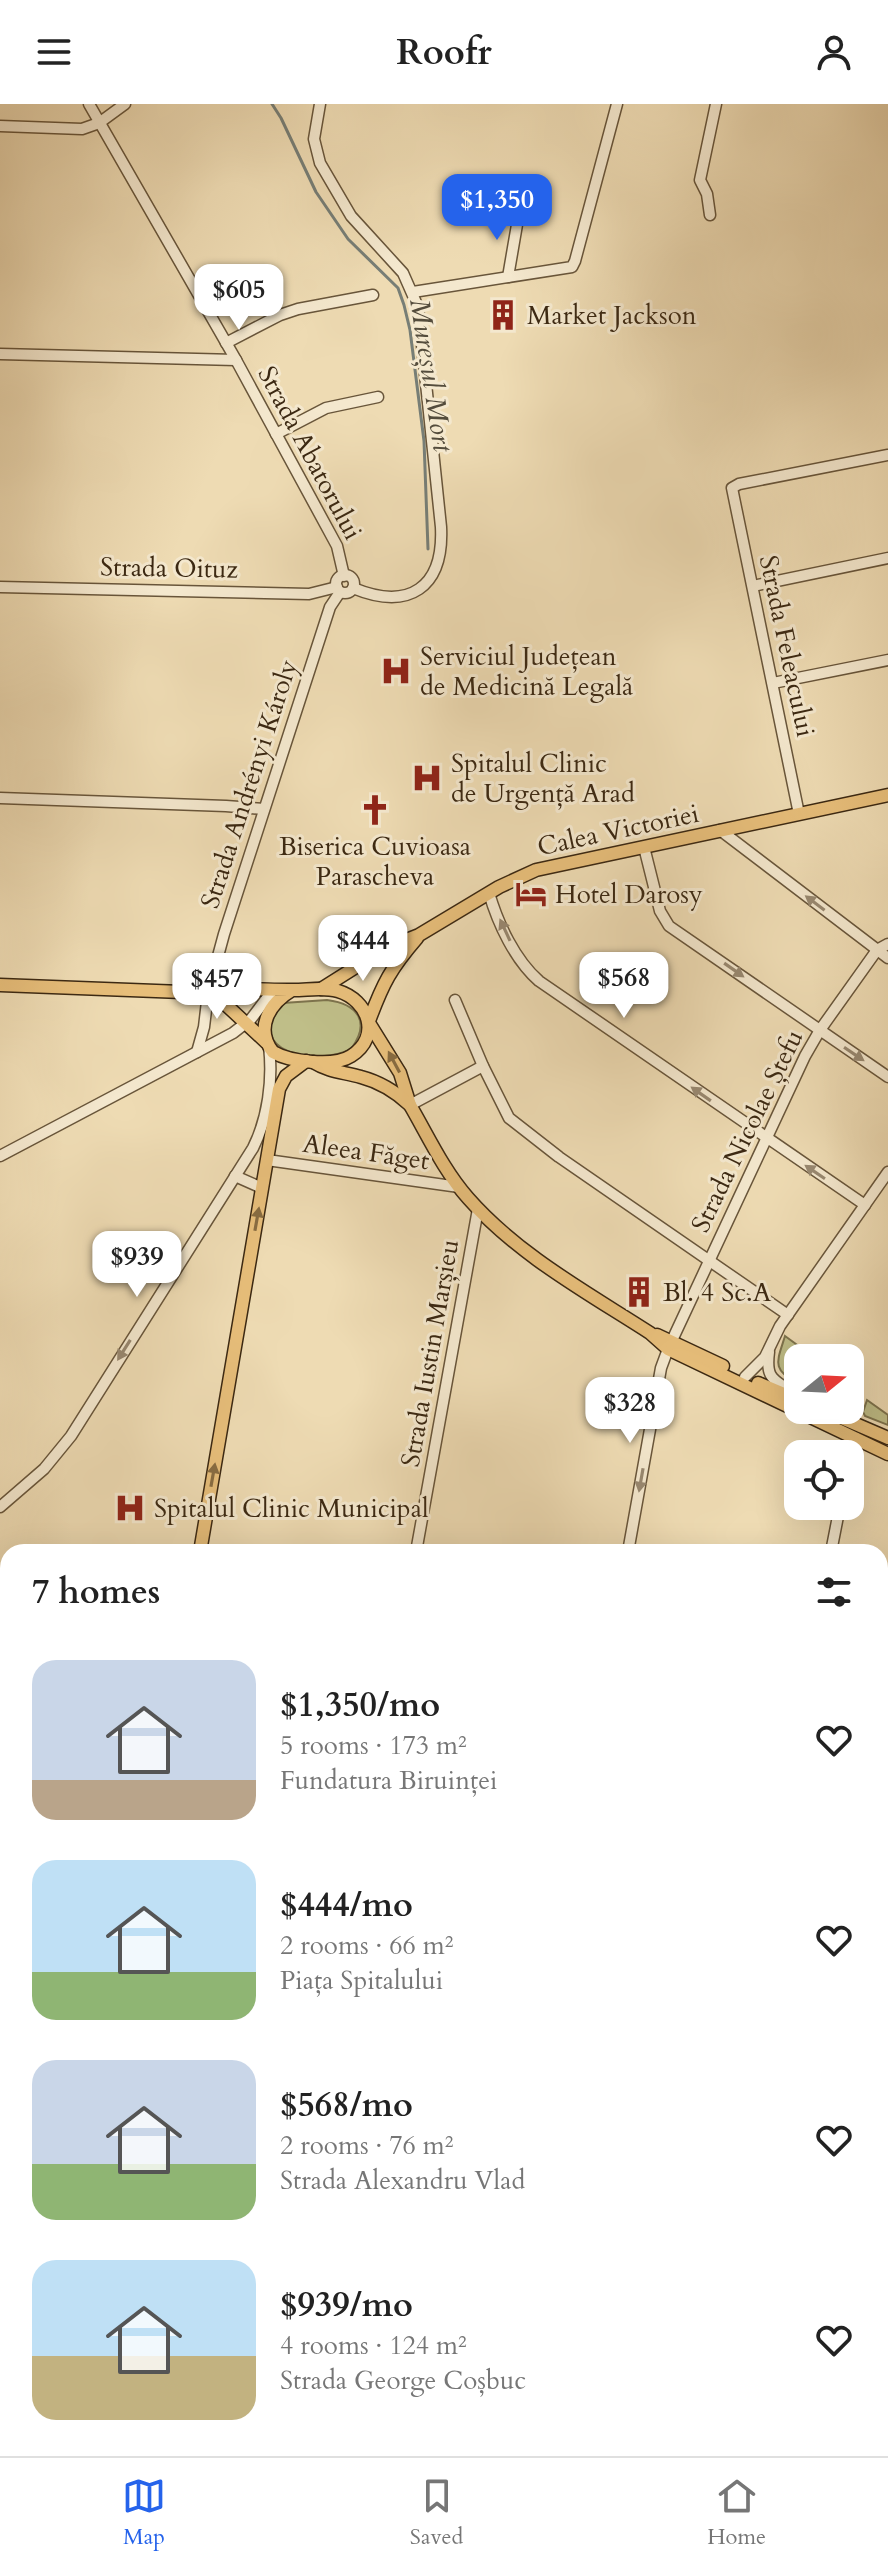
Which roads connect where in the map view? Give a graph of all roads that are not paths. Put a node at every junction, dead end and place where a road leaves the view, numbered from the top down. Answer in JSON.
{"nodes":[{"id":1,"x":89,"y":104,"type":"edge"},
{"id":2,"x":125,"y":104,"type":"edge"},
{"id":3,"x":308,"y":104,"type":"edge"},
{"id":4,"x":617,"y":104,"type":"edge"},
{"id":5,"x":716,"y":104,"type":"edge"},
{"id":6,"x":318,"y":110,"type":"edge"},
{"id":7,"x":99,"y":123,"type":"junction"},
{"id":8,"x":0,"y":126,"type":"edge"},
{"id":9,"x":519,"y":213,"type":"dead end"},
{"id":10,"x":710,"y":215,"type":"dead end"},
{"id":11,"x":508,"y":277,"type":"junction"},
{"id":12,"x":413,"y":292,"type":"junction"},
{"id":13,"x":373,"y":295,"type":"dead end"},
{"id":14,"x":226,"y":343,"type":"junction"},
{"id":15,"x":0,"y":354,"type":"edge"},
{"id":16,"x":236,"y":360,"type":"junction"},
{"id":17,"x":378,"y":397,"type":"dead end"},
{"id":18,"x":276,"y":434,"type":"junction"},
{"id":19,"x":888,"y":455,"type":"edge"},
{"id":20,"x":888,"y":558,"type":"edge"},
{"id":21,"x":344,"y":576,"type":"junction"},
{"id":22,"x":753,"y":586,"type":"junction"},
{"id":23,"x":0,"y":587,"type":"edge"},
{"id":24,"x":353,"y":588,"type":"junction"},
{"id":25,"x":339,"y":590,"type":"junction"},
{"id":26,"x":888,"y":660,"type":"edge"},
{"id":27,"x":773,"y":683,"type":"junction"},
{"id":28,"x":888,"y":795,"type":"edge"},
{"id":29,"x":0,"y":798,"type":"edge"},
{"id":30,"x":264,"y":809,"type":"junction"},
{"id":31,"x":799,"y":814,"type":"junction"},
{"id":32,"x":720,"y":830,"type":"junction"},
{"id":33,"x":644,"y":847,"type":"junction"},
{"id":34,"x":489,"y":893,"type":"junction"},
{"id":35,"x":419,"y":935,"type":"junction"},
{"id":36,"x":883,"y":947,"type":"edge"},
{"id":37,"x":888,"y":958,"type":"edge"},
{"id":38,"x":0,"y":985,"type":"edge"},
{"id":39,"x":321,"y":989,"type":"junction"},
{"id":40,"x":273,"y":990,"type":"junction"},
{"id":41,"x":292,"y":990,"type":"junction"},
{"id":42,"x":208,"y":993,"type":"junction"},
{"id":43,"x":455,"y":1000,"type":"dead end"},
{"id":44,"x":369,"y":1022,"type":"junction"},
{"id":45,"x":246,"y":1024,"type":"junction"},
{"id":46,"x":820,"y":1030,"type":"junction"},
{"id":47,"x":268,"y":1045,"type":"junction"},
{"id":48,"x":197,"y":1052,"type":"junction"},
{"id":49,"x":310,"y":1062,"type":"junction"},
{"id":50,"x":483,"y":1066,"type":"junction"},
{"id":51,"x":888,"y":1077,"type":"edge"},
{"id":52,"x":410,"y":1105,"type":"junction"},
{"id":53,"x":766,"y":1139,"type":"junction"},
{"id":54,"x":0,"y":1156,"type":"edge"},
{"id":55,"x":267,"y":1160,"type":"junction"},
{"id":56,"x":888,"y":1172,"type":"edge"},
{"id":57,"x":235,"y":1176,"type":"junction"},
{"id":58,"x":459,"y":1187,"type":"junction"},
{"id":59,"x":262,"y":1188,"type":"junction"},
{"id":60,"x":865,"y":1205,"type":"junction"},
{"id":61,"x":478,"y":1209,"type":"junction"},
{"id":62,"x":710,"y":1260,"type":"junction"},
{"id":63,"x":788,"y":1315,"type":"junction"},
{"id":64,"x":670,"y":1345,"type":"junction"},
{"id":65,"x":769,"y":1350,"type":"junction"},
{"id":66,"x":745,"y":1377,"type":"junction"},
{"id":67,"x":784,"y":1387,"type":"edge"},
{"id":68,"x":784,"y":1394,"type":"edge"},
{"id":69,"x":856,"y":1424,"type":"edge"},
{"id":70,"x":856,"y":1438,"type":"joint"},
{"id":71,"x":888,"y":1438,"type":"edge"},
{"id":72,"x":888,"y":1454,"type":"edge"},
{"id":73,"x":0,"y":1507,"type":"edge"},
{"id":74,"x":837,"y":1520,"type":"edge"},
{"id":75,"x":201,"y":1544,"type":"edge"},
{"id":76,"x":417,"y":1544,"type":"edge"},
{"id":77,"x":629,"y":1544,"type":"edge"},
{"id":78,"x":833,"y":1544,"type":"edge"}],
"edges":[{"from":1,"to":7,"type":"street","name":"Strada Abatorului"},
{"from":2,"to":7,"type":"street"},
{"from":3,"to":6,"type":"street"},
{"from":4,"to":11,"type":"street"},
{"from":5,"to":10,"type":"street"},
{"from":6,"to":12,"type":"street"},
{"from":7,"to":8,"type":"street"},
{"from":7,"to":14,"type":"street","name":"Strada Abatorului"},
{"from":9,"to":11,"type":"street"},
{"from":11,"to":12,"type":"street"},
{"from":12,"to":24,"type":"street"},
{"from":13,"to":14,"type":"street"},
{"from":14,"to":16,"type":"street","name":"Strada Abatorului"},
{"from":15,"to":16,"type":"street"},
{"from":16,"to":18,"type":"street","name":"Strada Abatorului"},
{"from":17,"to":18,"type":"street"},
{"from":18,"to":21,"type":"street","name":"Strada Abatorului"},
{"from":19,"to":22,"type":"street","name":"Strada Feleacului"},
{"from":20,"to":22,"type":"street"},
{"from":21,"to":24,"type":"street"},
{"from":21,"to":25,"type":"street"},
{"from":22,"to":27,"type":"street","name":"Strada Feleacului"},
{"from":23,"to":25,"type":"street","name":"Strada Oituz"},
{"from":24,"to":25,"type":"street"},
{"from":25,"to":30,"type":"street","name":"Strada Andrényi Károly"},
{"from":26,"to":27,"type":"street"},
{"from":27,"to":31,"type":"street","name":"Strada Feleacului"},
{"from":28,"to":31,"type":"main road","name":"Calea Victoriei"},
{"from":29,"to":30,"type":"street"},
{"from":30,"to":42,"type":"street","name":"Strada Andrényi Károly"},
{"from":31,"to":32,"type":"main road","name":"Calea Victoriei"},
{"from":32,"to":33,"type":"main road","name":"Calea Victoriei"},
{"from":36,"to":32,"type":"street","one_way":true},
{"from":33,"to":34,"type":"main road","name":"Calea Victoriei"},
{"from":33,"to":46,"type":"street","one_way":true},
{"from":34,"to":35,"type":"main road","name":"Calea Victoriei"},
{"from":53,"to":34,"type":"street","one_way":true},
{"from":35,"to":39,"type":"main road","name":"Calea Victoriei"},
{"from":35,"to":44,"type":"main road","name":"Calea Victoriei"},
{"from":36,"to":37,"type":"street"},
{"from":36,"to":46,"type":"street","name":"Strada Nicolae Ștefu"},
{"from":38,"to":42,"type":"main road"},
{"from":39,"to":41,"type":"main road"},
{"from":39,"to":44,"type":"main road"},
{"from":40,"to":41,"type":"main road"},
{"from":40,"to":42,"type":"main road"},
{"from":40,"to":45,"type":"street"},
{"from":41,"to":47,"type":"main road"},
{"from":42,"to":45,"type":"main road"},
{"from":42,"to":48,"type":"street","name":"Strada Andrényi Károly"},
{"from":43,"to":50,"type":"street"},
{"from":44,"to":49,"type":"main road"},
{"from":52,"to":44,"type":"main road","one_way":true},
{"from":45,"to":47,"type":"main road"},
{"from":45,"to":48,"type":"street"},
{"from":46,"to":51,"type":"street","one_way":true},
{"from":46,"to":53,"type":"street","name":"Strada Nicolae Ștefu"},
{"from":47,"to":49,"type":"main road"},
{"from":47,"to":57,"type":"street"},
{"from":48,"to":54,"type":"street"},
{"from":49,"to":52,"type":"main road"},
{"from":49,"to":55,"type":"main road"},
{"from":50,"to":52,"type":"street"},
{"from":50,"to":62,"type":"street"},
{"from":52,"to":58,"type":"main road"},
{"from":60,"to":53,"type":"street","one_way":true},
{"from":53,"to":62,"type":"street","name":"Strada Nicolae Ștefu"},
{"from":55,"to":58,"type":"street","name":"Aleea Făget"},
{"from":55,"to":59,"type":"main road"},
{"from":56,"to":60,"type":"street"},
{"from":57,"to":59,"type":"street"},
{"from":57,"to":73,"type":"street","one_way":true},
{"from":58,"to":61,"type":"main road"},
{"from":75,"to":59,"type":"main road","one_way":true},
{"from":60,"to":63,"type":"street"},
{"from":61,"to":64,"type":"main road"},
{"from":61,"to":76,"type":"street","name":"Strada Iustin Marșieu"},
{"from":62,"to":63,"type":"street"},
{"from":62,"to":64,"type":"street","name":"Strada Nicolae Ștefu"},
{"from":63,"to":65,"type":"street"},
{"from":64,"to":66,"type":"main road"},
{"from":64,"to":70,"type":"main road"},
{"from":64,"to":77,"type":"street","name":"Strada Nicolae Ștefu","one_way":true},
{"from":65,"to":66,"type":"street"},
{"from":65,"to":67,"type":"street"},
{"from":66,"to":68,"type":"main road"},
{"from":69,"to":71,"type":"main road"},
{"from":70,"to":72,"type":"main road"},
{"from":74,"to":78,"type":"street"}]}
